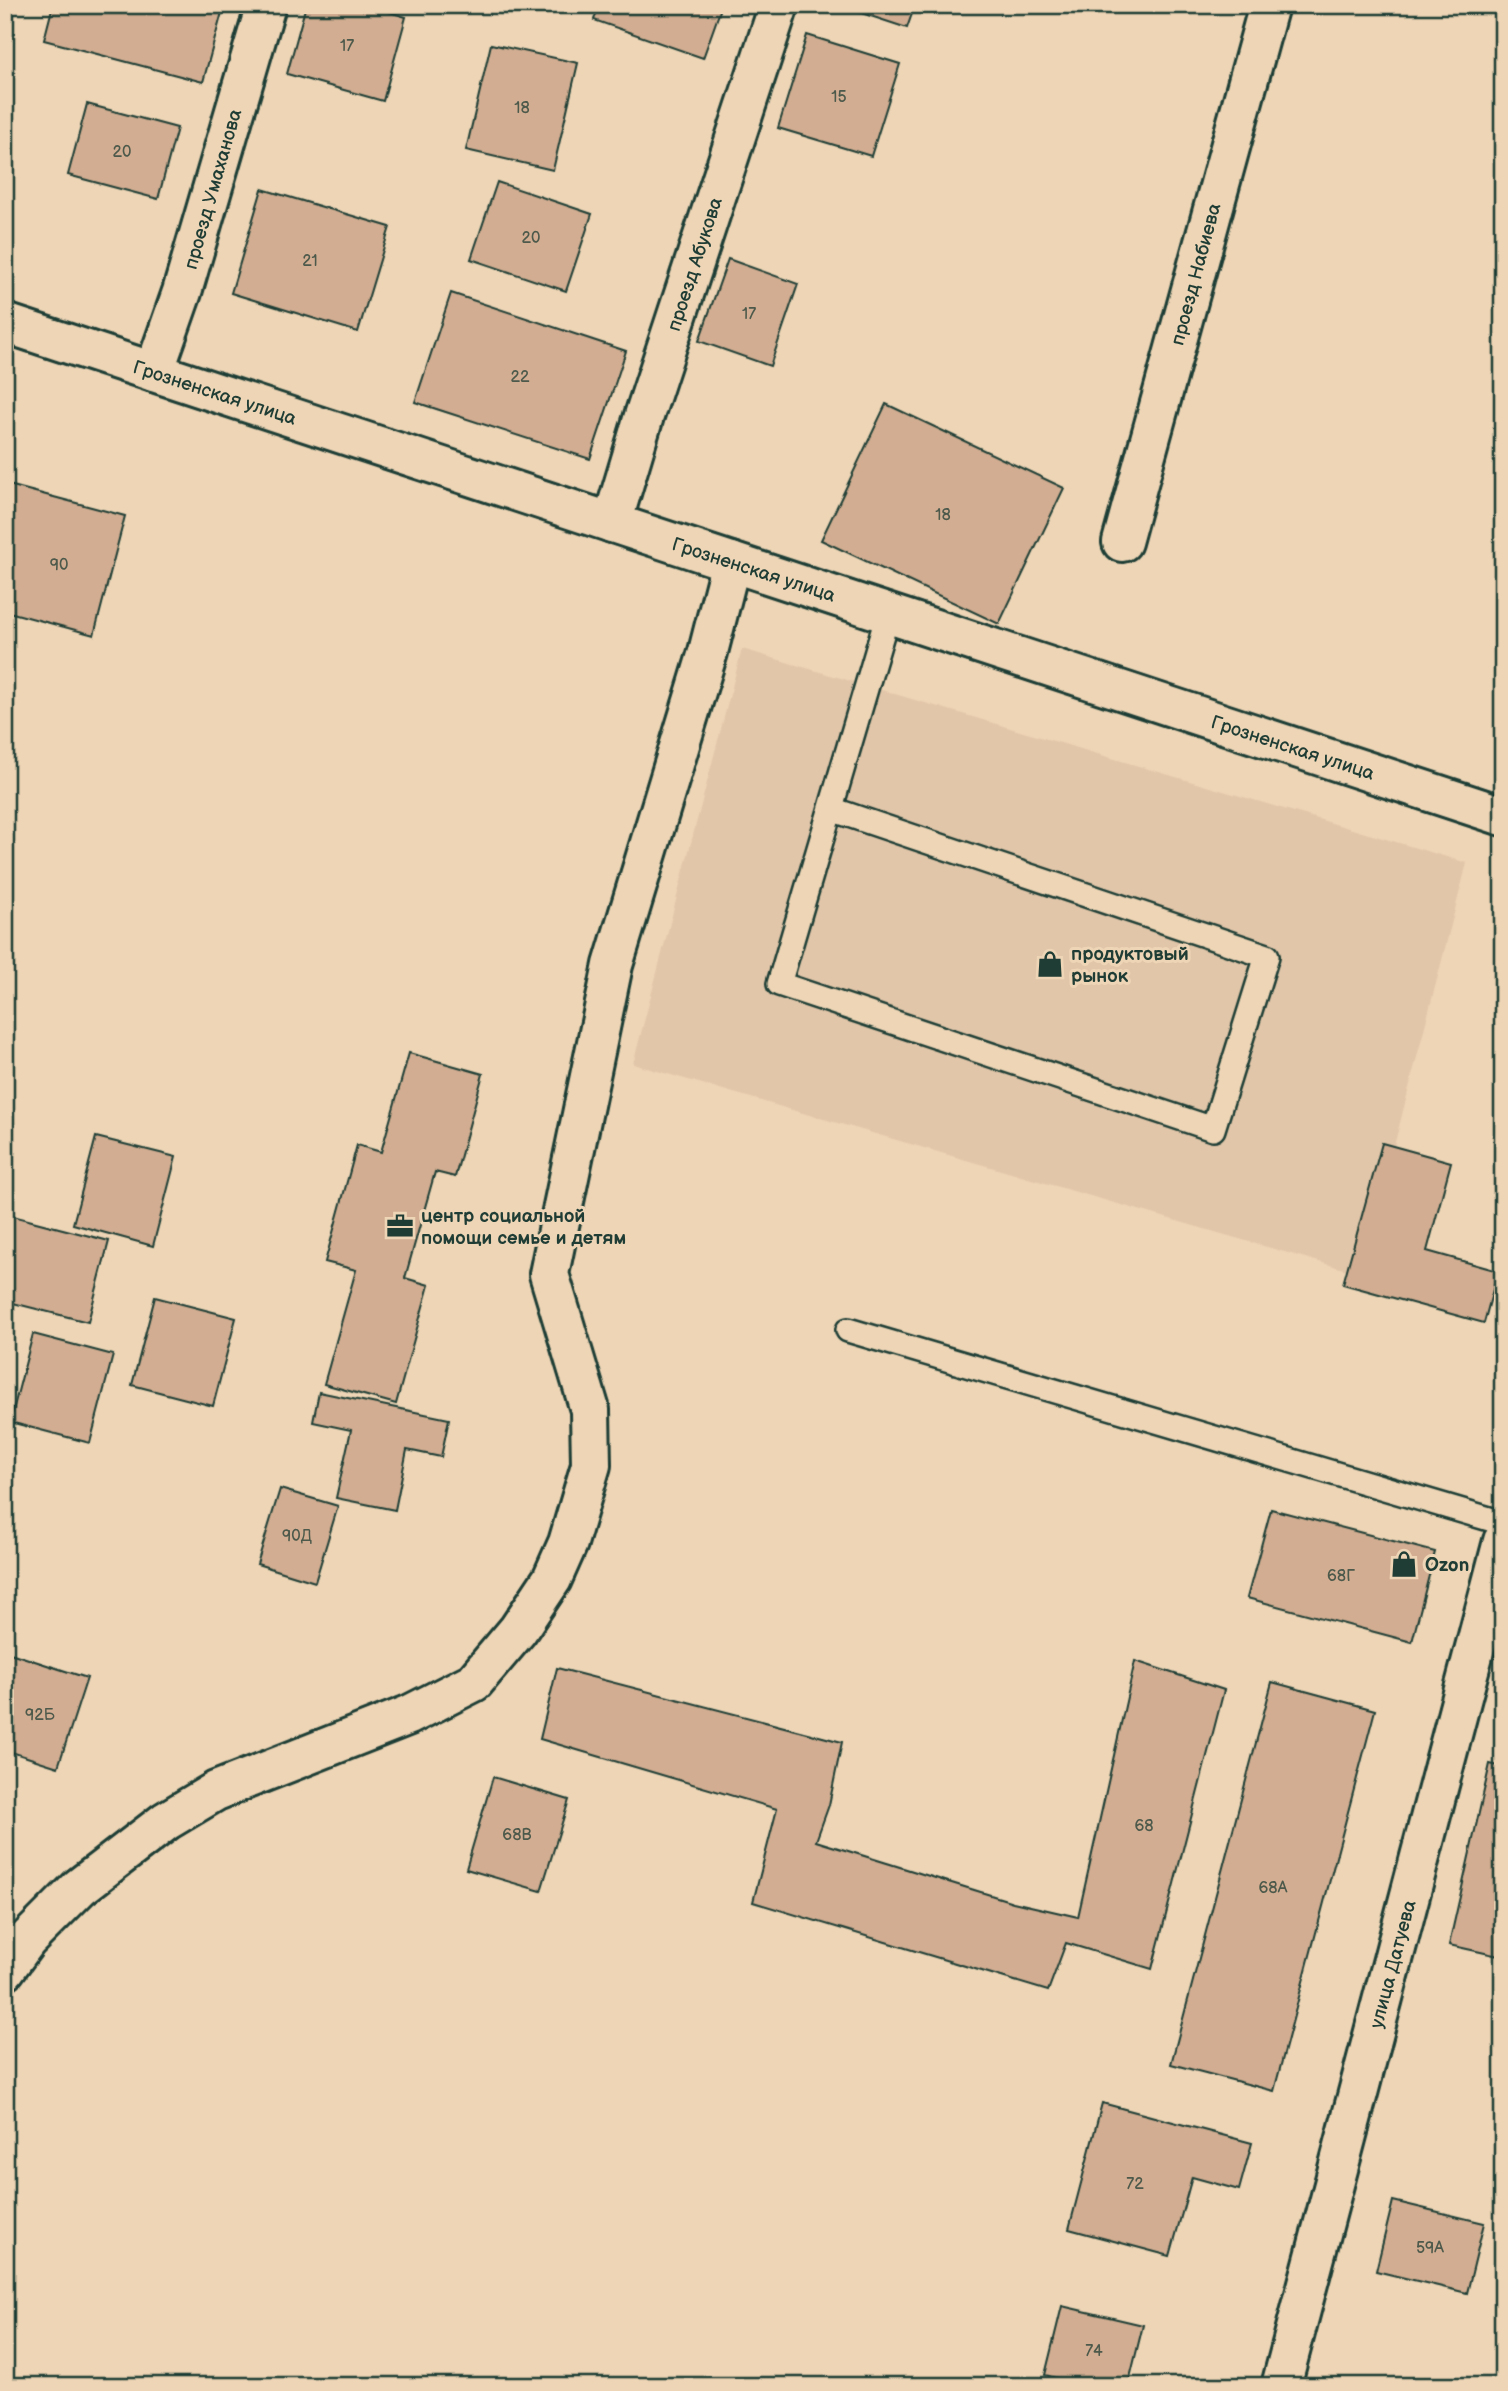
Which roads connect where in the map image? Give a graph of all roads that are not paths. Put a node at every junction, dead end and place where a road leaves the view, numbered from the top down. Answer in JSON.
{"nodes":[{"id":1,"x":266,"y":5,"type":"edge"},
{"id":2,"x":779,"y":5,"type":"edge"},
{"id":3,"x":1269,"y":5,"type":"edge"},
{"id":4,"x":5,"y":323,"type":"edge"},
{"id":5,"x":154,"y":372,"type":"junction"},
{"id":6,"x":612,"y":523,"type":"junction"},
{"id":7,"x":1122,"y":542,"type":"dead end"},
{"id":8,"x":731,"y":562,"type":"junction"},
{"id":9,"x":888,"y":614,"type":"junction"},
{"id":10,"x":831,"y":809,"type":"junction"},
{"id":11,"x":1503,"y":816,"type":"edge"},
{"id":12,"x":848,"y":1330,"type":"dead end"},
{"id":13,"x":1503,"y":1523,"type":"edge"},
{"id":14,"x":1503,"y":1541,"type":"edge"},
{"id":15,"x":5,"y":1970,"type":"edge"},
{"id":16,"x":1281,"y":2386,"type":"edge"}],
"edges":[{"from":1,"to":5,"type":"street","name":"проезд Умаханова"},
{"from":2,"to":6,"type":"street","name":"проезд Абукова"},
{"from":3,"to":7,"type":"street","name":"проезд Набиева"},
{"from":4,"to":5,"type":"street","name":"Грозненская улица"},
{"from":5,"to":6,"type":"street","name":"Грозненская улица"},
{"from":6,"to":8,"type":"street","name":"Грозненская улица"},
{"from":8,"to":9,"type":"street","name":"Грозненская улица"},
{"from":8,"to":15,"type":"street"},
{"from":9,"to":10,"type":"lane"},
{"from":9,"to":11,"type":"street","name":"Грозненская улица"},
{"from":10,"to":10,"type":"lane"},
{"from":12,"to":13,"type":"lane"},
{"from":14,"to":16,"type":"street","name":"улица Датуева"}]}
